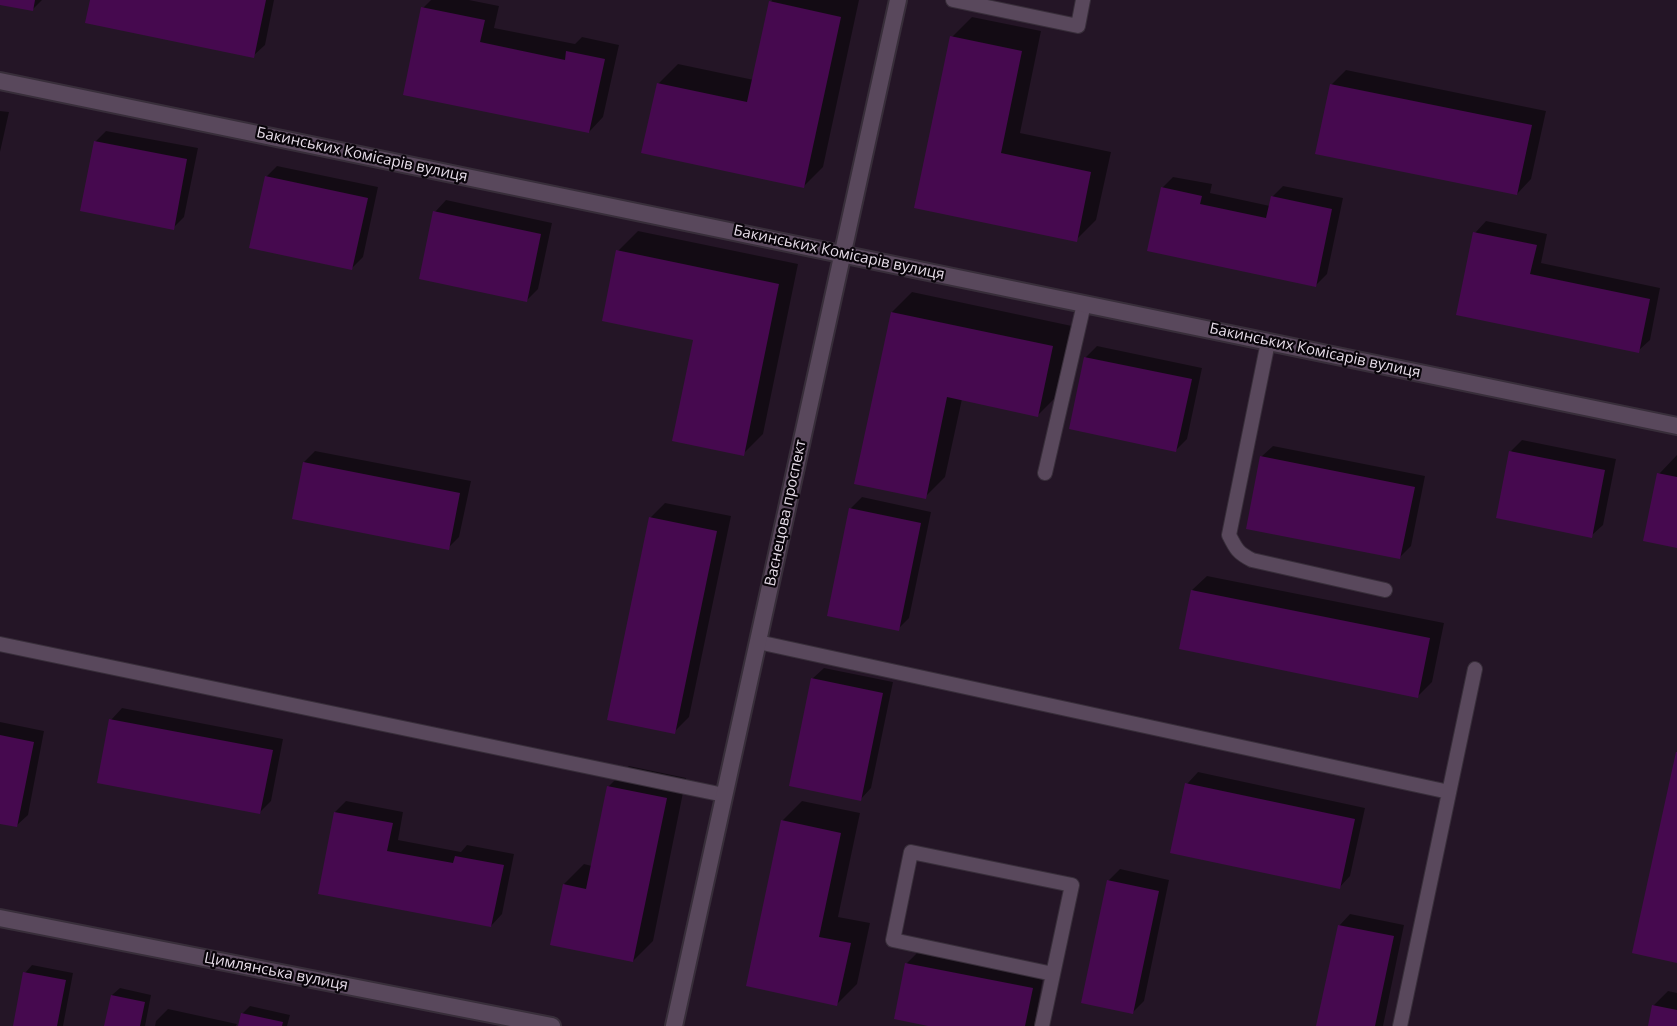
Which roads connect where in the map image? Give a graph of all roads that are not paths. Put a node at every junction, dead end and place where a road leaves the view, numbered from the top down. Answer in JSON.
{"nodes":[{"id":1,"x":898,"y":0,"type":"edge"},
{"id":2,"x":953,"y":0,"type":"edge"},
{"id":3,"x":1083,"y":0,"type":"edge"},
{"id":4,"x":0,"y":81,"type":"edge"},
{"id":5,"x":843,"y":254,"type":"junction"},
{"id":6,"x":1084,"y":303,"type":"junction"},
{"id":7,"x":1268,"y":342,"type":"junction"},
{"id":8,"x":1677,"y":426,"type":"edge"},
{"id":9,"x":1045,"y":473,"type":"dead end"},
{"id":10,"x":1384,"y":590,"type":"dead end"},
{"id":11,"x":758,"y":642,"type":"junction"},
{"id":12,"x":0,"y":644,"type":"edge"},
{"id":13,"x":1475,"y":669,"type":"dead end"},
{"id":14,"x":1449,"y":792,"type":"junction"},
{"id":15,"x":724,"y":795,"type":"junction"},
{"id":16,"x":0,"y":918,"type":"edge"},
{"id":17,"x":1053,"y":974,"type":"junction"},
{"id":18,"x":552,"y":1026,"type":"edge"},
{"id":19,"x":674,"y":1026,"type":"edge"},
{"id":20,"x":1042,"y":1026,"type":"edge"},
{"id":21,"x":1400,"y":1026,"type":"edge"}],
"edges":[{"from":1,"to":5,"type":"street","name":"Васнецова проспект"},
{"from":2,"to":3,"type":"lane"},
{"from":4,"to":5,"type":"street","name":"Бакинських Комісарів вулиця"},
{"from":5,"to":6,"type":"street","name":"Бакинських Комісарів вулиця"},
{"from":5,"to":11,"type":"street","name":"Васнецова проспект"},
{"from":6,"to":7,"type":"street","name":"Бакинських Комісарів вулиця"},
{"from":6,"to":9,"type":"lane"},
{"from":7,"to":8,"type":"street","name":"Бакинських Комісарів вулиця"},
{"from":7,"to":10,"type":"lane"},
{"from":11,"to":14,"type":"lane"},
{"from":11,"to":15,"type":"street","name":"Васнецова проспект"},
{"from":12,"to":15,"type":"lane"},
{"from":13,"to":14,"type":"lane"},
{"from":14,"to":21,"type":"lane"},
{"from":15,"to":19,"type":"street","name":"Васнецова проспект"},
{"from":16,"to":18,"type":"street","name":"Цимлянська вулиця"},
{"from":17,"to":17,"type":"lane"},
{"from":17,"to":20,"type":"lane"}]}
